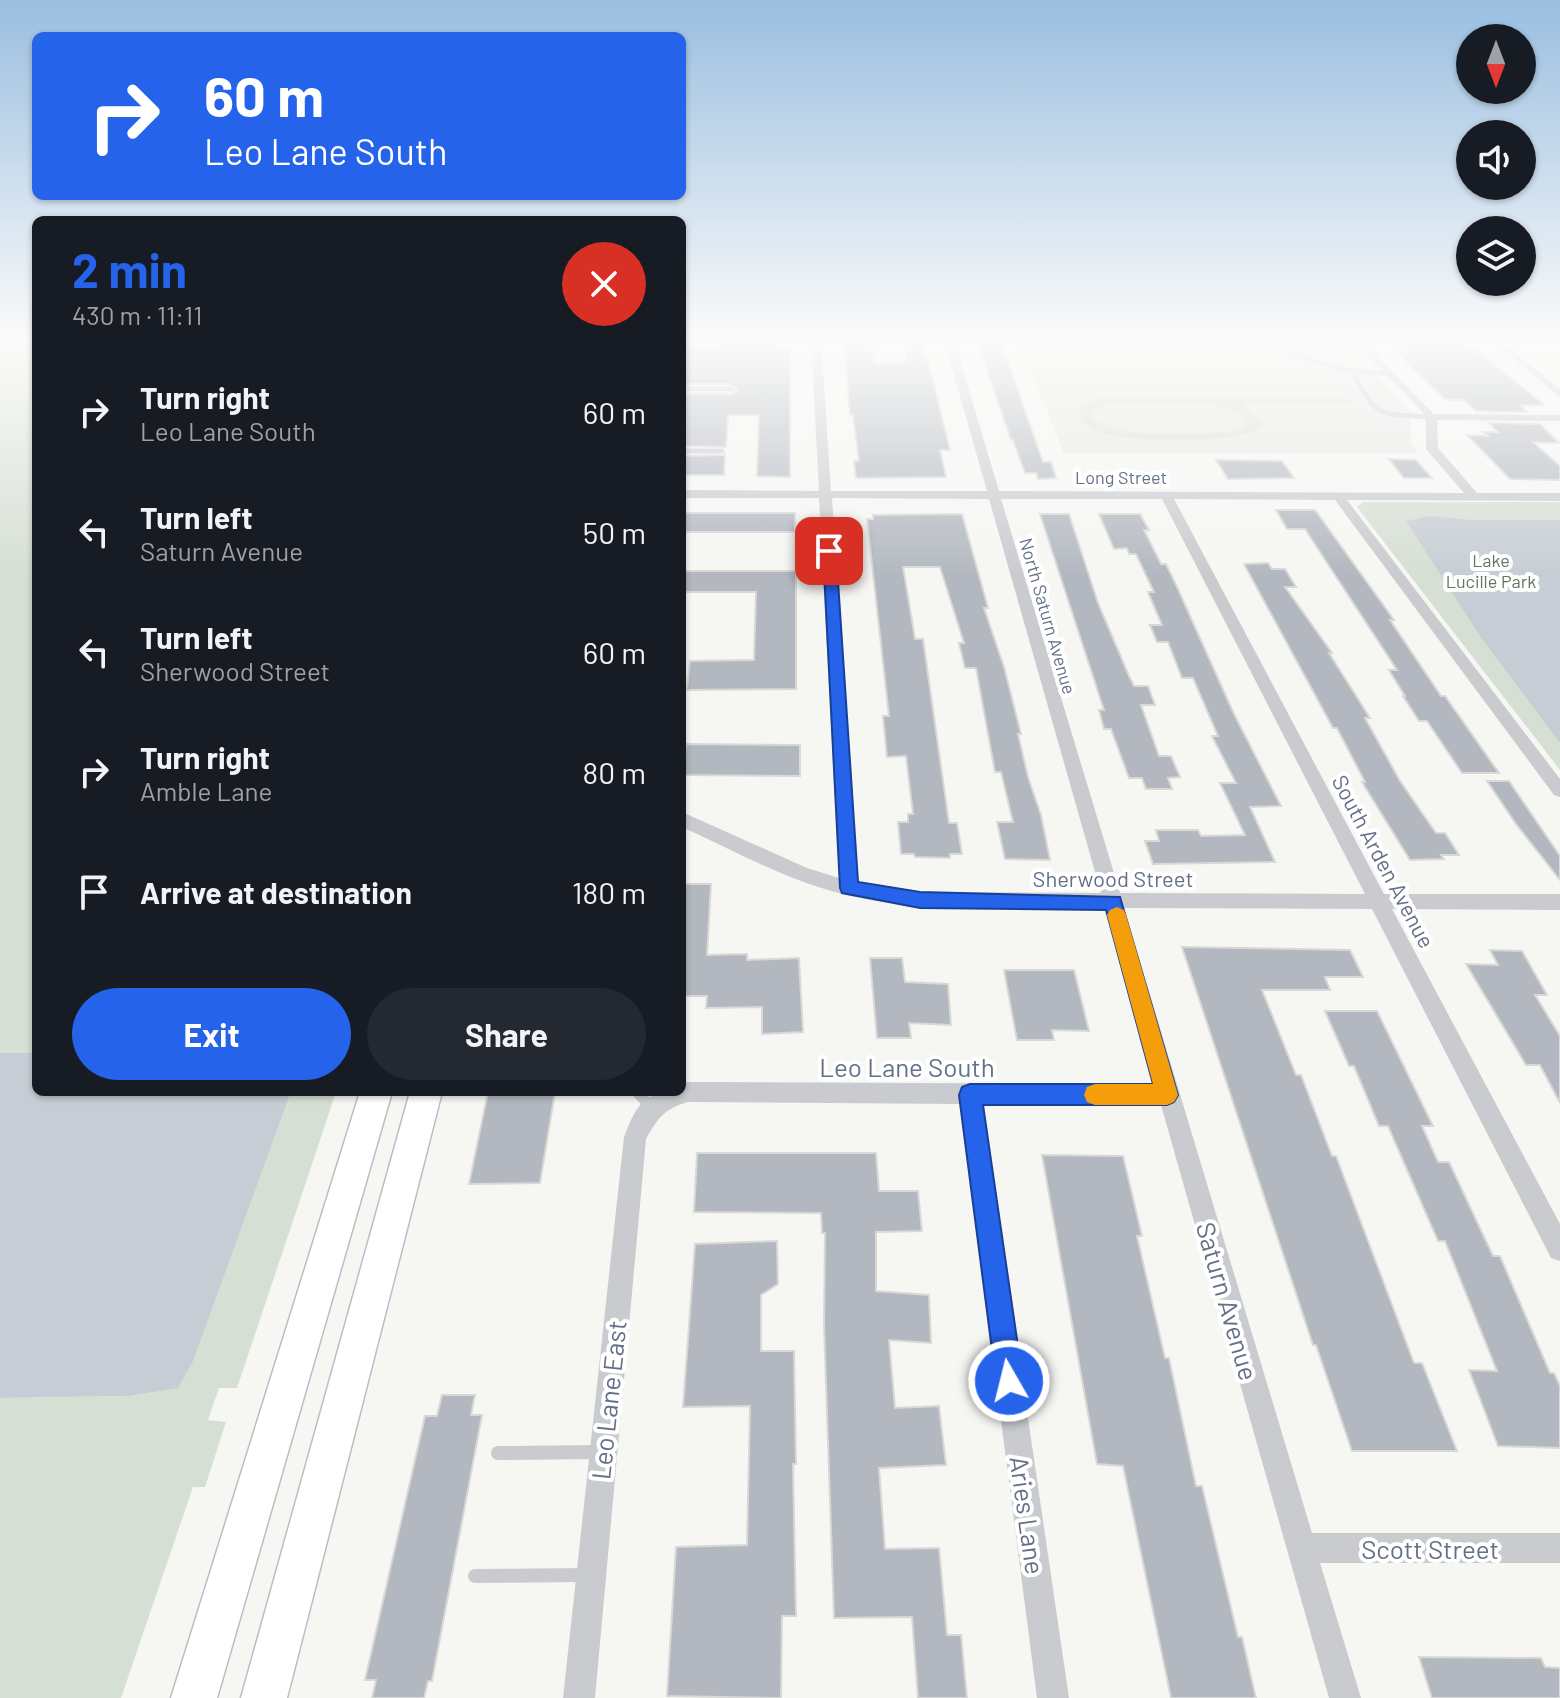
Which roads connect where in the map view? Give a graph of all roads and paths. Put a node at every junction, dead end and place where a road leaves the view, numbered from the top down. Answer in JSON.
{"nodes":[{"id":1,"x":821,"y":419,"type":"edge"},
{"id":2,"x":972,"y":419,"type":"edge"},
{"id":3,"x":1431,"y":419,"type":"edge"},
{"id":4,"x":686,"y":451,"type":"edge"},
{"id":5,"x":722,"y":451,"type":"dead end"},
{"id":6,"x":686,"y":494,"type":"edge"},
{"id":7,"x":826,"y":494,"type":"junction"},
{"id":8,"x":994,"y":495,"type":"junction"},
{"id":9,"x":1166,"y":495,"type":"junction"},
{"id":10,"x":1338,"y":496,"type":"junction"},
{"id":11,"x":1474,"y":497,"type":"junction"},
{"id":12,"x":1560,"y":497,"type":"edge"},
{"id":13,"x":1560,"y":791,"type":"edge"},
{"id":14,"x":686,"y":821,"type":"edge"},
{"id":15,"x":849,"y":888,"type":"junction"},
{"id":16,"x":1379,"y":902,"type":"junction"},
{"id":17,"x":1560,"y":902,"type":"edge"},
{"id":18,"x":1113,"y":903,"type":"junction"},
{"id":19,"x":686,"y":1092,"type":"edge"},
{"id":20,"x":970,"y":1095,"type":"junction"},
{"id":21,"x":1167,"y":1095,"type":"junction"},
{"id":22,"x":375,"y":1096,"type":"edge"},
{"id":23,"x":425,"y":1096,"type":"edge"},
{"id":24,"x":670,"y":1096,"type":"edge"},
{"id":25,"x":644,"y":1099,"type":"edge"},
{"id":26,"x":1560,"y":1249,"type":"edge"},
{"id":27,"x":603,"y":1452,"type":"junction"},
{"id":28,"x":498,"y":1453,"type":"dead end"},
{"id":29,"x":1301,"y":1548,"type":"junction"},
{"id":30,"x":1560,"y":1548,"type":"edge"},
{"id":31,"x":590,"y":1575,"type":"junction"},
{"id":32,"x":475,"y":1576,"type":"dead end"},
{"id":33,"x":194,"y":1698,"type":"edge"},
{"id":34,"x":264,"y":1698,"type":"edge"},
{"id":35,"x":579,"y":1698,"type":"edge"},
{"id":36,"x":1053,"y":1698,"type":"edge"},
{"id":37,"x":1345,"y":1698,"type":"edge"}],
"edges":[{"from":1,"to":7,"type":"street"},
{"from":2,"to":8,"type":"street","name":"North Saturn Avenue"},
{"from":3,"to":11,"type":"street"},
{"from":4,"to":5,"type":"lane"},
{"from":6,"to":7,"type":"street","name":"Long Street"},
{"from":7,"to":8,"type":"street","name":"Long Street"},
{"from":7,"to":15,"type":"street"},
{"from":8,"to":9,"type":"street","name":"Long Street"},
{"from":8,"to":18,"type":"street","name":"North Saturn Avenue"},
{"from":9,"to":10,"type":"street","name":"Long Street"},
{"from":9,"to":16,"type":"street","name":"South Arden Avenue"},
{"from":10,"to":11,"type":"street","name":"Long Street"},
{"from":10,"to":13,"type":"street"},
{"from":11,"to":12,"type":"street","name":"Long Street"},
{"from":14,"to":15,"type":"street","name":"Sherwood Street"},
{"from":15,"to":18,"type":"street","name":"Sherwood Street"},
{"from":16,"to":17,"type":"street","name":"Sherwood Street"},
{"from":16,"to":18,"type":"street","name":"Sherwood Street"},
{"from":16,"to":26,"type":"street","name":"South Arden Avenue"},
{"from":18,"to":21,"type":"street","name":"Saturn Avenue"},
{"from":19,"to":20,"type":"street","name":"Leo Lane South"},
{"from":20,"to":21,"type":"street","name":"Leo Lane South"},
{"from":20,"to":36,"type":"street","name":"Aries Lane"},
{"from":21,"to":29,"type":"street","name":"Saturn Avenue"},
{"from":22,"to":33,"type":"main road"},
{"from":23,"to":34,"type":"main road"},
{"from":24,"to":25,"type":"street","name":"Leo Lane South"},
{"from":25,"to":27,"type":"street","name":"Leo Lane East"},
{"from":27,"to":28,"type":"lane"},
{"from":27,"to":31,"type":"street","name":"Leo Lane East"},
{"from":29,"to":30,"type":"street","name":"Scott Street"},
{"from":29,"to":37,"type":"street","name":"Saturn Avenue"},
{"from":31,"to":32,"type":"lane"},
{"from":31,"to":35,"type":"street","name":"Leo Lane East"}]}
